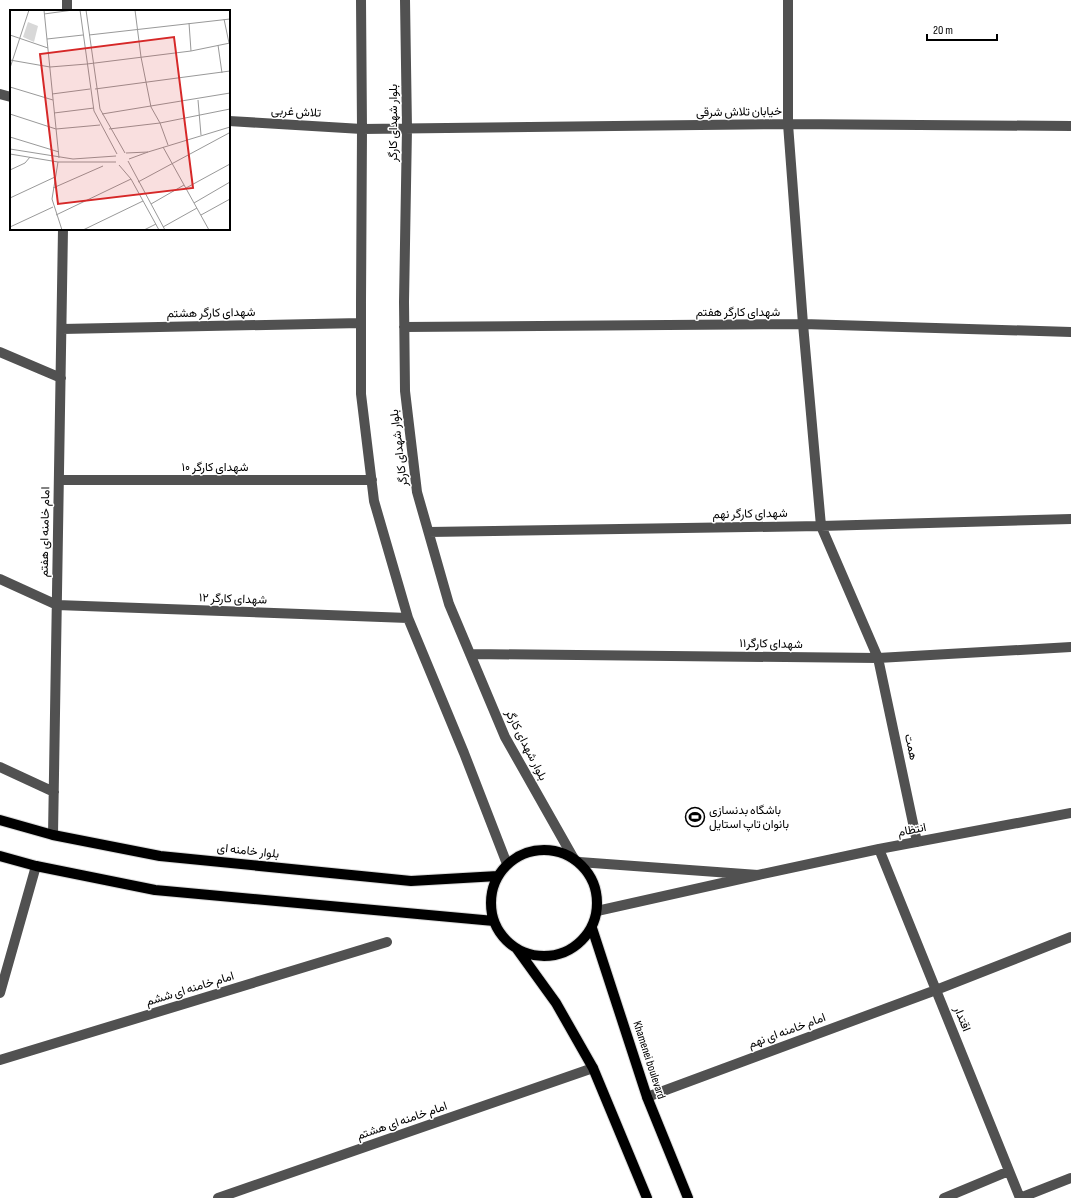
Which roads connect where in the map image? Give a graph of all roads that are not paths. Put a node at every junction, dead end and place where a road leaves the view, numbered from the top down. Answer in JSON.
{"nodes":[{"id":1,"x":361,"y":0,"type":"edge"},
{"id":2,"x":405,"y":0,"type":"edge"},
{"id":3,"x":788,"y":0,"type":"edge"},
{"id":4,"x":0,"y":94,"type":"edge"},
{"id":5,"x":10,"y":97,"type":"edge"},
{"id":6,"x":230,"y":121,"type":"edge"},
{"id":7,"x":788,"y":124,"type":"junction"},
{"id":8,"x":1071,"y":126,"type":"edge"},
{"id":9,"x":407,"y":128,"type":"junction"},
{"id":10,"x":362,"y":129,"type":"junction"},
{"id":11,"x":63,"y":230,"type":"edge"},
{"id":12,"x":361,"y":323,"type":"junction"},
{"id":13,"x":804,"y":324,"type":"junction"},
{"id":14,"x":404,"y":327,"type":"junction"},
{"id":15,"x":62,"y":329,"type":"junction"},
{"id":16,"x":1071,"y":332,"type":"edge"},
{"id":17,"x":0,"y":352,"type":"edge"},
{"id":18,"x":60,"y":378,"type":"junction"},
{"id":19,"x":59,"y":480,"type":"junction"},
{"id":20,"x":372,"y":480,"type":"junction"},
{"id":21,"x":1071,"y":519,"type":"edge"},
{"id":22,"x":821,"y":526,"type":"junction"},
{"id":23,"x":429,"y":532,"type":"junction"},
{"id":24,"x":0,"y":579,"type":"edge"},
{"id":25,"x":57,"y":605,"type":"junction"},
{"id":26,"x":408,"y":618,"type":"junction"},
{"id":27,"x":1071,"y":648,"type":"edge"},
{"id":28,"x":470,"y":654,"type":"junction"},
{"id":29,"x":878,"y":658,"type":"junction"},
{"id":30,"x":0,"y":767,"type":"edge"},
{"id":31,"x":54,"y":792,"type":"junction"},
{"id":32,"x":1071,"y":813,"type":"edge"},
{"id":33,"x":0,"y":820,"type":"edge"},
{"id":34,"x":53,"y":835,"type":"junction"},
{"id":35,"x":917,"y":842,"type":"junction"},
{"id":36,"x":879,"y":849,"type":"junction"},
{"id":37,"x":0,"y":856,"type":"edge"},
{"id":38,"x":576,"y":860,"type":"junction"},
{"id":39,"x":507,"y":864,"type":"junction"},
{"id":40,"x":36,"y":866,"type":"junction"},
{"id":41,"x":758,"y":874,"type":"junction"},
{"id":42,"x":498,"y":876,"type":"junction"},
{"id":43,"x":597,"y":911,"type":"junction"},
{"id":44,"x":494,"y":921,"type":"junction"},
{"id":45,"x":592,"y":928,"type":"junction"},
{"id":46,"x":1071,"y":937,"type":"edge"},
{"id":47,"x":387,"y":942,"type":"dead end"},
{"id":48,"x":517,"y":949,"type":"junction"},
{"id":49,"x":1,"y":988,"type":"edge"},
{"id":50,"x":936,"y":990,"type":"junction"},
{"id":51,"x":0,"y":1060,"type":"edge"},
{"id":52,"x":593,"y":1068,"type":"junction"},
{"id":53,"x":647,"y":1097,"type":"junction"},
{"id":54,"x":1009,"y":1171,"type":"junction"},
{"id":55,"x":1071,"y":1178,"type":"edge"},
{"id":56,"x":218,"y":1198,"type":"edge"},
{"id":57,"x":647,"y":1198,"type":"edge"},
{"id":58,"x":688,"y":1198,"type":"edge"},
{"id":59,"x":944,"y":1198,"type":"edge"},
{"id":60,"x":1020,"y":1198,"type":"edge"}],
"edges":[{"from":1,"to":10,"type":"street"},
{"from":2,"to":9,"type":"street","name":"بلوار شهدای کارگر"},
{"from":3,"to":7,"type":"street","name":"همت"},
{"from":4,"to":5,"type":"street"},
{"from":6,"to":10,"type":"street","name":"تلاش غربی"},
{"from":7,"to":8,"type":"street","name":"خیابان تلاش شرقی"},
{"from":7,"to":9,"type":"street","name":"خیابان تلاش شرقی"},
{"from":7,"to":13,"type":"street","name":"همت"},
{"from":9,"to":10,"type":"street","name":"تلاش غربی"},
{"from":9,"to":14,"type":"street","name":"بلوار شهدای کارگر"},
{"from":10,"to":12,"type":"street"},
{"from":11,"to":15,"type":"street","name":"امام خامنه ای هفتم"},
{"from":12,"to":15,"type":"street","name":"شهدای کارگر هشتم"},
{"from":12,"to":20,"type":"street"},
{"from":13,"to":14,"type":"street","name":"شهدای کارگر هفتم"},
{"from":13,"to":16,"type":"street","name":"شهدای کارگر هفتم"},
{"from":13,"to":22,"type":"street","name":"همت"},
{"from":14,"to":23,"type":"street","name":"بلوار شهدای کارگر"},
{"from":15,"to":18,"type":"street","name":"امام خامنه ای هفتم"},
{"from":17,"to":18,"type":"street"},
{"from":18,"to":19,"type":"street","name":"امام خامنه ای هفتم"},
{"from":19,"to":20,"type":"street","name":"شهدای کارگر ۱۰"},
{"from":19,"to":25,"type":"street","name":"امام خامنه ای هفتم"},
{"from":20,"to":26,"type":"street"},
{"from":21,"to":22,"type":"street","name":"شهدای کارگر نهم"},
{"from":22,"to":23,"type":"street","name":"شهدای کارگر نهم"},
{"from":22,"to":29,"type":"street","name":"همت"},
{"from":23,"to":28,"type":"street","name":"بلوار شهدای کارگر"},
{"from":24,"to":25,"type":"street"},
{"from":25,"to":26,"type":"street","name":"شهدای کارگر ۱۲"},
{"from":25,"to":31,"type":"street","name":"امام خامنه ای هفتم"},
{"from":26,"to":39,"type":"street"},
{"from":27,"to":29,"type":"street","name":"شهدای کارگر۱۱"},
{"from":28,"to":29,"type":"street","name":"شهدای کارگر۱۱"},
{"from":28,"to":38,"type":"street","name":"بلوار شهدای کارگر"},
{"from":29,"to":35,"type":"street","name":"همت"},
{"from":30,"to":31,"type":"street"},
{"from":31,"to":34,"type":"street","name":"امام خامنه ای هفتم"},
{"from":32,"to":35,"type":"street","name":"انتظام"},
{"from":33,"to":34,"type":"main road","name":"بلوار خامنه ای"},
{"from":34,"to":42,"type":"main road","name":"بلوار خامنه ای"},
{"from":35,"to":36,"type":"street","name":"انتظام"},
{"from":36,"to":41,"type":"street","name":"انتظام"},
{"from":36,"to":50,"type":"street","name":"اقتدار"},
{"from":37,"to":40,"type":"main road"},
{"from":38,"to":39,"type":"main road"},
{"from":38,"to":41,"type":"street"},
{"from":38,"to":43,"type":"main road"},
{"from":39,"to":42,"type":"main road"},
{"from":40,"to":44,"type":"main road"},
{"from":40,"to":49,"type":"street"},
{"from":41,"to":43,"type":"street"},
{"from":42,"to":44,"type":"main road"},
{"from":43,"to":45,"type":"main road"},
{"from":44,"to":48,"type":"main road"},
{"from":45,"to":48,"type":"main road"},
{"from":45,"to":53,"type":"main road","name":"Khamenei boulevard"},
{"from":46,"to":50,"type":"street","name":"امام خامنه ای نهم"},
{"from":47,"to":51,"type":"street","name":"امام خامنه ای ششم"},
{"from":48,"to":52,"type":"main road"},
{"from":50,"to":53,"type":"street","name":"امام خامنه ای نهم"},
{"from":50,"to":54,"type":"street","name":"اقتدار"},
{"from":52,"to":56,"type":"street","name":"امام خامنه ای هشتم"},
{"from":52,"to":57,"type":"main road"},
{"from":53,"to":58,"type":"main road","name":"Khamenei boulevard"},
{"from":54,"to":59,"type":"street"},
{"from":54,"to":60,"type":"street","name":"اقتدار"},
{"from":55,"to":60,"type":"street"}]}
